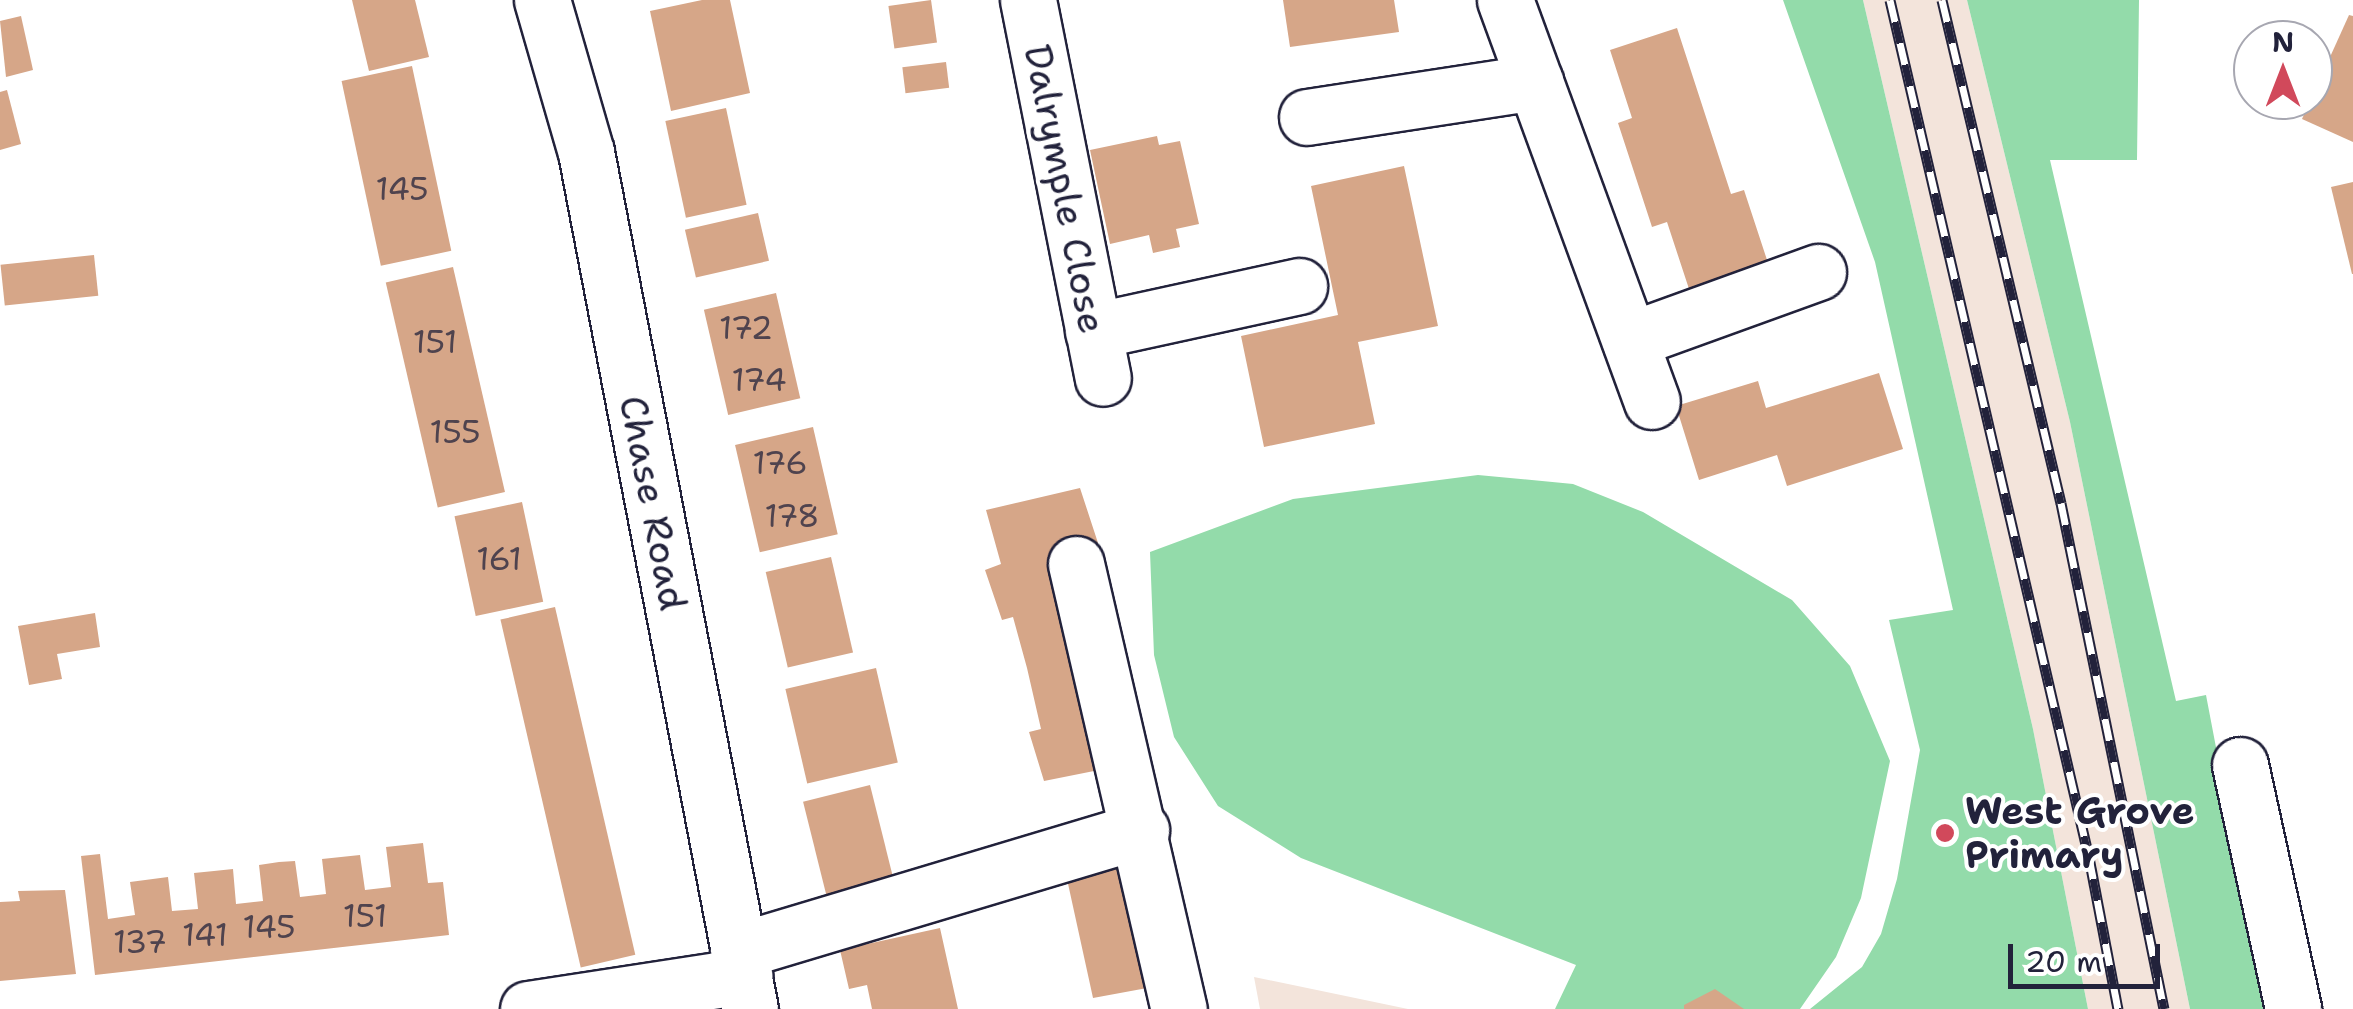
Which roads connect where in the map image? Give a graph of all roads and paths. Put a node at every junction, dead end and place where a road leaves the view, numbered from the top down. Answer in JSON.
{"nodes":[{"id":1,"x":542,"y":0,"type":"edge"},
{"id":2,"x":1028,"y":0,"type":"edge"},
{"id":3,"x":1520,"y":5,"type":"edge"},
{"id":4,"x":1535,"y":82,"type":"junction"},
{"id":5,"x":1307,"y":116,"type":"dead end"},
{"id":6,"x":1818,"y":272,"type":"dead end"},
{"id":7,"x":1299,"y":286,"type":"dead end"},
{"id":8,"x":1630,"y":340,"type":"junction"},
{"id":9,"x":1652,"y":401,"type":"dead end"},
{"id":10,"x":1076,"y":564,"type":"dead end"},
{"id":11,"x":2240,"y":765,"type":"dead end"},
{"id":12,"x":1140,"y":830,"type":"junction"},
{"id":13,"x":744,"y":979,"type":"edge"},
{"id":14,"x":528,"y":1009,"type":"edge"},
{"id":15,"x":1180,"y":1009,"type":"edge"},
{"id":16,"x":2293,"y":1009,"type":"edge"}],
"edges":[{"from":1,"to":13,"type":"street","name":"Chase Road"},
{"from":2,"to":7,"type":"street","name":"Dalrymple Close"},
{"from":3,"to":4,"type":"street"},
{"from":4,"to":5,"type":"street"},
{"from":4,"to":8,"type":"street"},
{"from":6,"to":8,"type":"street"},
{"from":8,"to":9,"type":"street"},
{"from":10,"to":12,"type":"street"},
{"from":11,"to":16,"type":"street"},
{"from":12,"to":13,"type":"street"},
{"from":12,"to":15,"type":"street"},
{"from":13,"to":14,"type":"street"}]}
